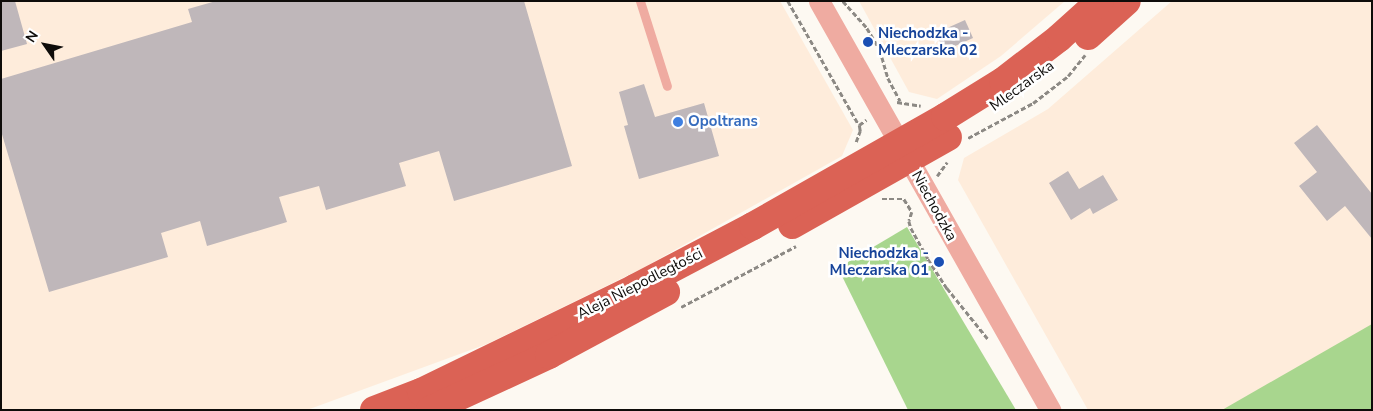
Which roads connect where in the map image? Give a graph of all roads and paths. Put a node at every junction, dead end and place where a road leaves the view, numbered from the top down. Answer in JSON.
{"nodes":[{"id":1,"x":640,"y":1,"type":"edge"},
{"id":2,"x":788,"y":1,"type":"edge"},
{"id":3,"x":819,"y":1,"type":"edge"},
{"id":4,"x":843,"y":1,"type":"edge"},
{"id":5,"x":1100,"y":1,"type":"edge"},
{"id":6,"x":1127,"y":1,"type":"edge"},
{"id":7,"x":1088,"y":52,"type":"dead end"},
{"id":8,"x":667,"y":86,"type":"dead end"},
{"id":9,"x":900,"y":101,"type":"dead end"},
{"id":10,"x":859,"y":125,"type":"dead end"},
{"id":11,"x":967,"y":139,"type":"dead end"},
{"id":12,"x":903,"y":151,"type":"junction"},
{"id":13,"x":875,"y":199,"type":"dead end"},
{"id":14,"x":992,"y":345,"type":"dead end"},
{"id":15,"x":374,"y":410,"type":"edge"},
{"id":16,"x":430,"y":410,"type":"edge"},
{"id":17,"x":1050,"y":410,"type":"edge"}],
"edges":[{"from":1,"to":8,"type":"lane"},
{"from":2,"to":10,"type":"path"},
{"from":3,"to":12,"type":"street","name":"Niechodzka"},
{"from":4,"to":9,"type":"path"},
{"from":5,"to":12,"type":"main road","name":"Mleczarska"},
{"from":6,"to":12,"type":"main road","name":"Mleczarska"},
{"from":7,"to":11,"type":"path"},
{"from":12,"to":15,"type":"main road","name":"Aleja Niepodległości"},
{"from":12,"to":16,"type":"main road","name":"Aleja Niepodległości"},
{"from":12,"to":17,"type":"street","name":"Niechodzka"},
{"from":13,"to":14,"type":"path"}]}
